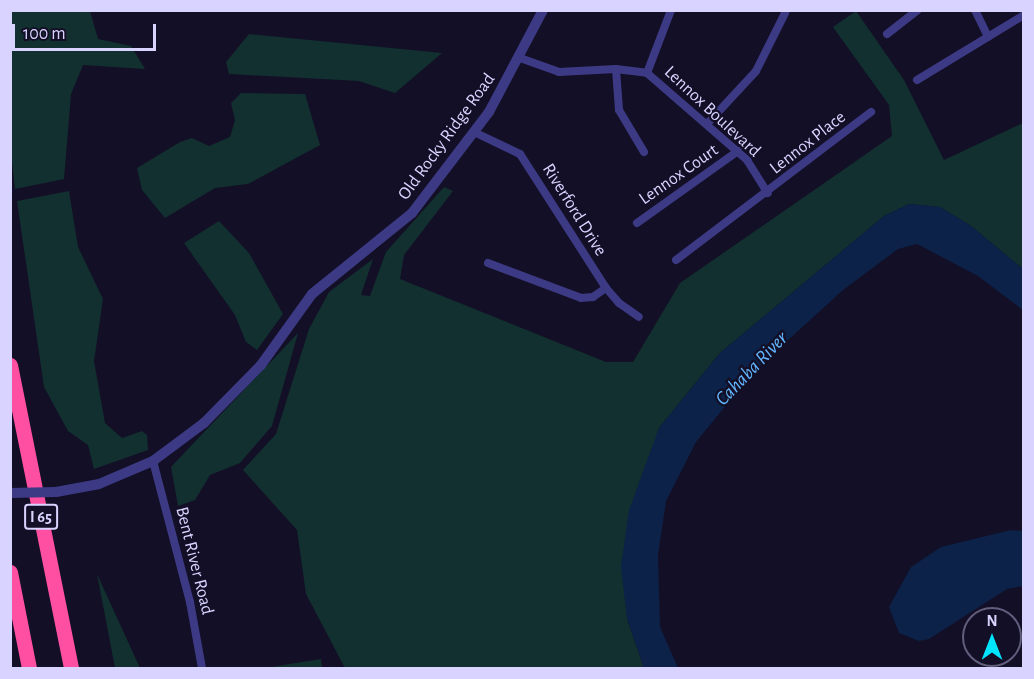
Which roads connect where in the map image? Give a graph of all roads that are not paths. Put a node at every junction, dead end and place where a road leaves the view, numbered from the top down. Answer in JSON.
{"nodes":[{"id":1,"x":543,"y":10,"type":"edge"},
{"id":2,"x":671,"y":10,"type":"edge"},
{"id":3,"x":918,"y":10,"type":"edge"},
{"id":4,"x":975,"y":10,"type":"edge"},
{"id":5,"x":785,"y":14,"type":"dead end"},
{"id":6,"x":1023,"y":15,"type":"edge"},
{"id":7,"x":887,"y":34,"type":"dead end"},
{"id":8,"x":988,"y":37,"type":"junction"},
{"id":9,"x":520,"y":58,"type":"junction"},
{"id":10,"x":616,"y":69,"type":"junction"},
{"id":11,"x":647,"y":73,"type":"junction"},
{"id":12,"x":917,"y":80,"type":"dead end"},
{"id":13,"x":871,"y":112,"type":"dead end"},
{"id":14,"x":707,"y":124,"type":"junction"},
{"id":15,"x":474,"y":132,"type":"junction"},
{"id":16,"x":738,"y":151,"type":"junction"},
{"id":17,"x":644,"y":152,"type":"dead end"},
{"id":18,"x":768,"y":194,"type":"junction"},
{"id":19,"x":637,"y":223,"type":"dead end"},
{"id":20,"x":676,"y":260,"type":"dead end"},
{"id":21,"x":488,"y":263,"type":"dead end"},
{"id":22,"x":606,"y":288,"type":"junction"},
{"id":23,"x":639,"y":317,"type":"dead end"},
{"id":24,"x":10,"y":365,"type":"edge"},
{"id":25,"x":153,"y":461,"type":"junction"},
{"id":26,"x":10,"y":493,"type":"edge"},
{"id":27,"x":10,"y":572,"type":"edge"},
{"id":28,"x":29,"y":669,"type":"edge"},
{"id":29,"x":71,"y":669,"type":"edge"},
{"id":30,"x":202,"y":669,"type":"edge"}],
"edges":[{"from":1,"to":9,"type":"street","name":"Old Rocky Ridge Road"},
{"from":2,"to":11,"type":"street"},
{"from":3,"to":7,"type":"street"},
{"from":4,"to":8,"type":"street"},
{"from":5,"to":14,"type":"street"},
{"from":6,"to":8,"type":"street"},
{"from":8,"to":12,"type":"street"},
{"from":9,"to":10,"type":"street","name":"Lennox Boulevard"},
{"from":9,"to":15,"type":"street","name":"Old Rocky Ridge Road"},
{"from":10,"to":11,"type":"street","name":"Lennox Boulevard"},
{"from":10,"to":17,"type":"street"},
{"from":11,"to":14,"type":"street","name":"Lennox Boulevard"},
{"from":13,"to":18,"type":"street","name":"Lennox Place"},
{"from":14,"to":16,"type":"street","name":"Lennox Boulevard"},
{"from":15,"to":22,"type":"street","name":"Riverford Drive"},
{"from":15,"to":25,"type":"street","name":"Old Rocky Ridge Road"},
{"from":16,"to":18,"type":"street","name":"Lennox Boulevard"},
{"from":16,"to":19,"type":"street","name":"Lennox Court"},
{"from":18,"to":20,"type":"street","name":"Lennox Place"},
{"from":21,"to":22,"type":"street"},
{"from":22,"to":23,"type":"street","name":"Riverford Drive"},
{"from":24,"to":29,"type":"highway","number":"I 65"},
{"from":25,"to":26,"type":"street","name":"Old Rocky Ridge Road","bridge":true},
{"from":25,"to":30,"type":"street","name":"Bent River Road"},
{"from":27,"to":28,"type":"highway"}]}
